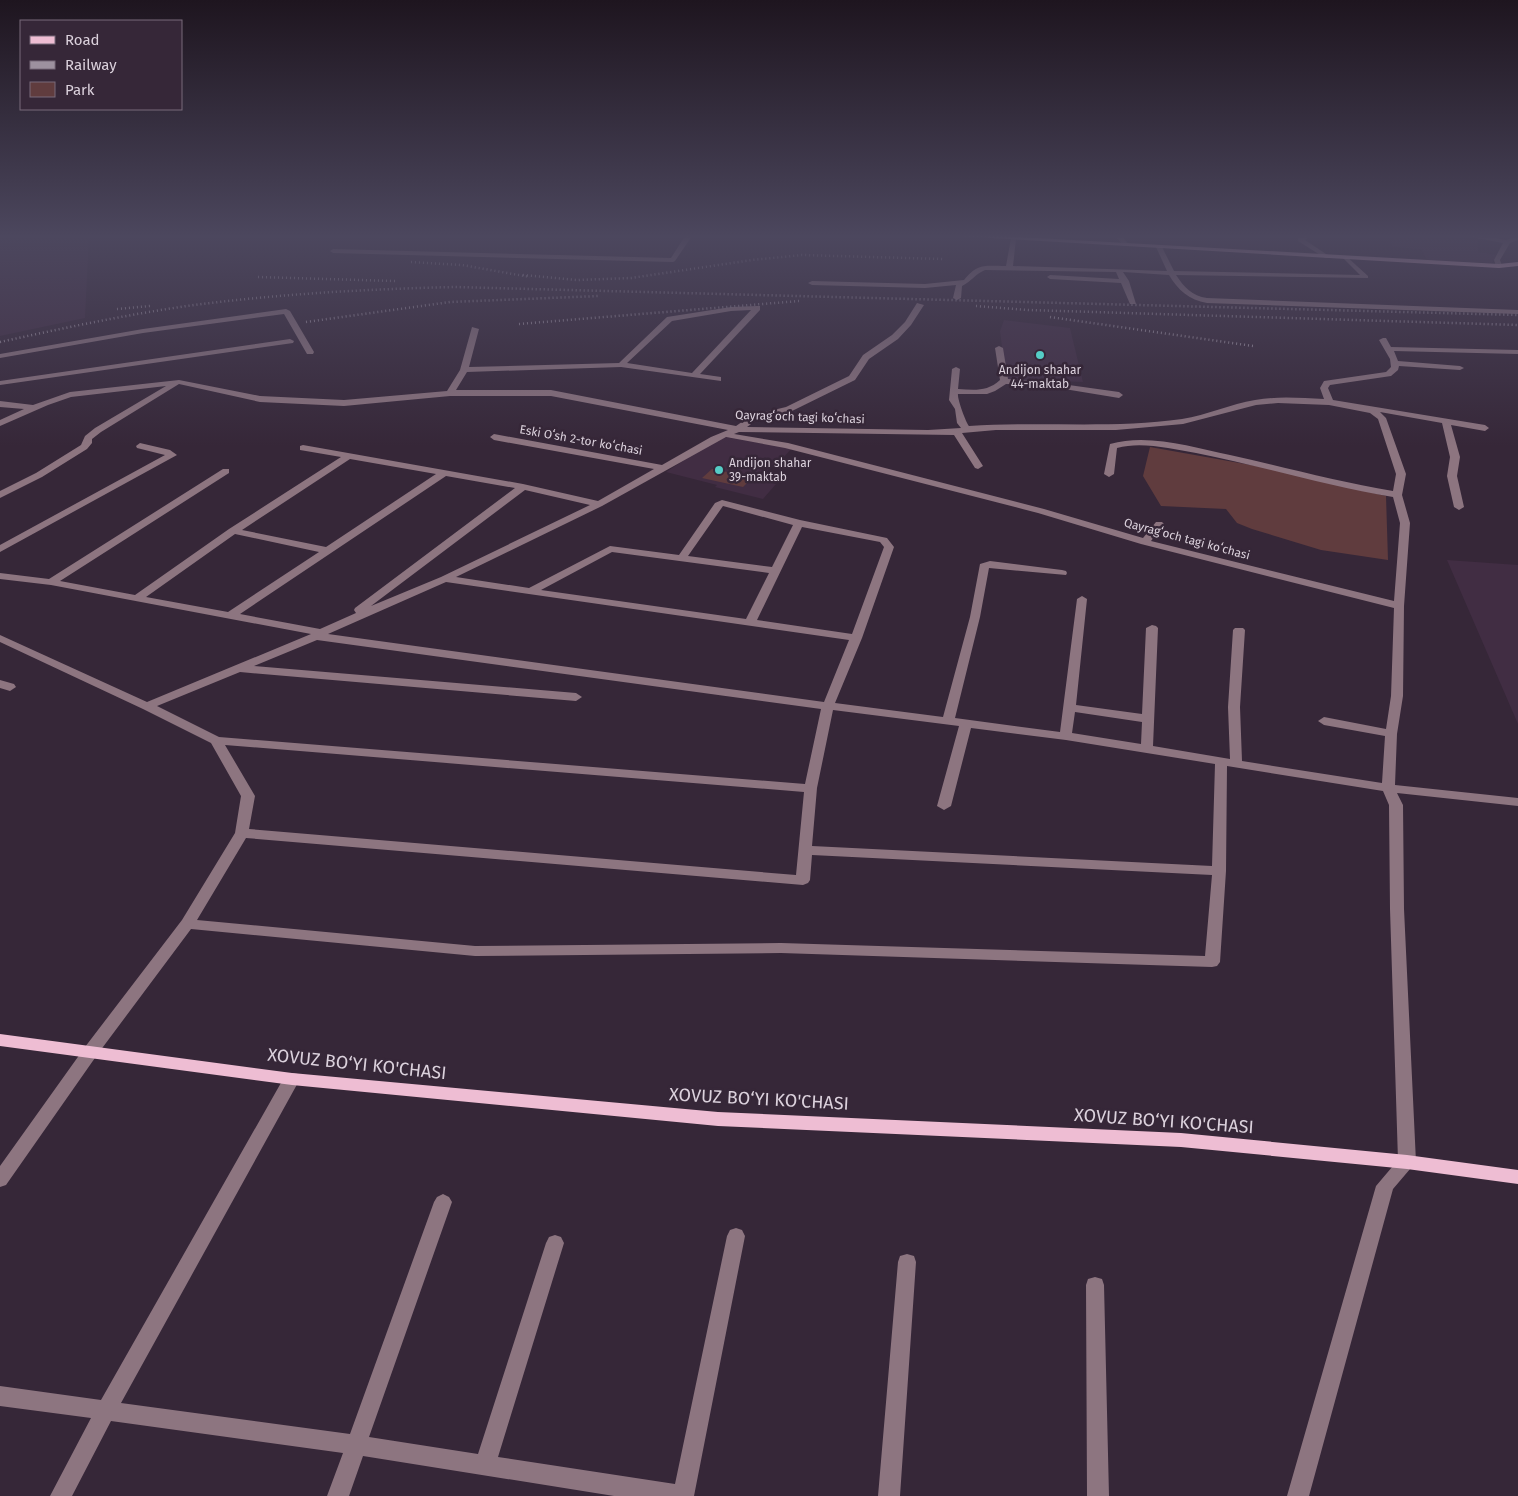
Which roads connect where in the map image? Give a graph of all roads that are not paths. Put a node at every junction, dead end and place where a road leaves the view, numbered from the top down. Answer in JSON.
{"nodes":[{"id":1,"x":919,"y":306,"type":"edge"},
{"id":2,"x":1357,"y":306,"type":"edge"},
{"id":3,"x":1518,"y":312,"type":"edge"},
{"id":4,"x":474,"y":329,"type":"dead end"},
{"id":5,"x":1383,"y":340,"type":"dead end"},
{"id":6,"x":290,"y":341,"type":"dead end"},
{"id":7,"x":999,"y":348,"type":"dead end"},
{"id":8,"x":1388,"y":349,"type":"junction"},
{"id":9,"x":310,"y":352,"type":"dead end"},
{"id":10,"x":1518,"y":352,"type":"edge"},
{"id":11,"x":0,"y":356,"type":"edge"},
{"id":12,"x":1395,"y":362,"type":"junction"},
{"id":13,"x":621,"y":365,"type":"junction"},
{"id":14,"x":1460,"y":368,"type":"dead end"},
{"id":15,"x":956,"y":369,"type":"dead end"},
{"id":16,"x":464,"y":370,"type":"junction"},
{"id":17,"x":694,"y":375,"type":"junction"},
{"id":18,"x":718,"y":379,"type":"dead end"},
{"id":19,"x":1004,"y":381,"type":"junction"},
{"id":20,"x":179,"y":382,"type":"junction"},
{"id":21,"x":0,"y":383,"type":"edge"},
{"id":22,"x":954,"y":391,"type":"junction"},
{"id":23,"x":450,"y":393,"type":"junction"},
{"id":24,"x":1119,"y":395,"type":"dead end"},
{"id":25,"x":1329,"y":402,"type":"junction"},
{"id":26,"x":0,"y":404,"type":"edge"},
{"id":27,"x":34,"y":408,"type":"junction"},
{"id":28,"x":1364,"y":408,"type":"junction"},
{"id":29,"x":1446,"y":422,"type":"junction"},
{"id":30,"x":0,"y":423,"type":"edge"},
{"id":31,"x":1485,"y":428,"type":"dead end"},
{"id":32,"x":738,"y":429,"type":"junction"},
{"id":33,"x":962,"y":431,"type":"junction"},
{"id":34,"x":727,"y":435,"type":"junction"},
{"id":35,"x":494,"y":438,"type":"dead end"},
{"id":36,"x":140,"y":446,"type":"dead end"},
{"id":37,"x":303,"y":448,"type":"dead end"},
{"id":38,"x":349,"y":456,"type":"junction"},
{"id":39,"x":978,"y":466,"type":"dead end"},
{"id":40,"x":664,"y":468,"type":"junction"},
{"id":41,"x":226,"y":471,"type":"dead end"},
{"id":42,"x":444,"y":473,"type":"junction"},
{"id":43,"x":1109,"y":474,"type":"dead end"},
{"id":44,"x":523,"y":487,"type":"junction"},
{"id":45,"x":0,"y":495,"type":"edge"},
{"id":46,"x":1397,"y":495,"type":"junction"},
{"id":47,"x":599,"y":504,"type":"junction"},
{"id":48,"x":1459,"y":507,"type":"dead end"},
{"id":49,"x":800,"y":523,"type":"junction"},
{"id":50,"x":1159,"y":524,"type":"dead end"},
{"id":51,"x":233,"y":531,"type":"junction"},
{"id":52,"x":1145,"y":542,"type":"junction"},
{"id":53,"x":0,"y":549,"type":"edge"},
{"id":54,"x":328,"y":550,"type":"junction"},
{"id":55,"x":681,"y":559,"type":"junction"},
{"id":56,"x":775,"y":571,"type":"junction"},
{"id":57,"x":1062,"y":573,"type":"dead end"},
{"id":58,"x":0,"y":576,"type":"edge"},
{"id":59,"x":444,"y":579,"type":"junction"},
{"id":60,"x":51,"y":582,"type":"junction"},
{"id":61,"x":529,"y":592,"type":"junction"},
{"id":62,"x":137,"y":598,"type":"junction"},
{"id":63,"x":1082,"y":599,"type":"dead end"},
{"id":64,"x":1399,"y":606,"type":"junction"},
{"id":65,"x":231,"y":615,"type":"junction"},
{"id":66,"x":343,"y":622,"type":"junction"},
{"id":67,"x":750,"y":623,"type":"junction"},
{"id":68,"x":1152,"y":628,"type":"dead end"},
{"id":69,"x":1239,"y":630,"type":"dead end"},
{"id":70,"x":319,"y":635,"type":"junction"},
{"id":71,"x":0,"y":638,"type":"edge"},
{"id":72,"x":856,"y":638,"type":"junction"},
{"id":73,"x":236,"y":668,"type":"junction"},
{"id":74,"x":576,"y":696,"type":"dead end"},
{"id":75,"x":148,"y":706,"type":"junction"},
{"id":76,"x":828,"y":706,"type":"junction"},
{"id":77,"x":1068,"y":707,"type":"junction"},
{"id":78,"x":1149,"y":719,"type":"junction"},
{"id":79,"x":948,"y":720,"type":"junction"},
{"id":80,"x":1324,"y":721,"type":"dead end"},
{"id":81,"x":966,"y":722,"type":"junction"},
{"id":82,"x":1391,"y":734,"type":"junction"},
{"id":83,"x":1066,"y":736,"type":"junction"},
{"id":84,"x":216,"y":741,"type":"junction"},
{"id":85,"x":1147,"y":748,"type":"junction"},
{"id":86,"x":1229,"y":761,"type":"junction"},
{"id":87,"x":811,"y":788,"type":"junction"},
{"id":88,"x":1388,"y":788,"type":"junction"},
{"id":89,"x":1518,"y":802,"type":"edge"},
{"id":90,"x":944,"y":806,"type":"dead end"},
{"id":91,"x":242,"y":833,"type":"junction"},
{"id":92,"x":805,"y":850,"type":"junction"},
{"id":93,"x":1219,"y":871,"type":"junction"},
{"id":94,"x":187,"y":924,"type":"junction"},
{"id":95,"x":0,"y":1040,"type":"edge"},
{"id":96,"x":91,"y":1051,"type":"junction"},
{"id":97,"x":292,"y":1079,"type":"junction"},
{"id":98,"x":1407,"y":1162,"type":"junction"},
{"id":99,"x":1518,"y":1178,"type":"edge"},
{"id":100,"x":0,"y":1180,"type":"edge"},
{"id":101,"x":443,"y":1202,"type":"dead end"},
{"id":102,"x":736,"y":1236,"type":"dead end"},
{"id":103,"x":555,"y":1243,"type":"dead end"},
{"id":104,"x":907,"y":1262,"type":"dead end"},
{"id":105,"x":1095,"y":1285,"type":"dead end"},
{"id":106,"x":0,"y":1396,"type":"edge"},
{"id":107,"x":106,"y":1410,"type":"junction"},
{"id":108,"x":357,"y":1445,"type":"junction"},
{"id":109,"x":485,"y":1466,"type":"junction"},
{"id":110,"x":61,"y":1496,"type":"edge"},
{"id":111,"x":338,"y":1496,"type":"edge"},
{"id":112,"x":682,"y":1496,"type":"edge"},
{"id":113,"x":889,"y":1496,"type":"edge"},
{"id":114,"x":1098,"y":1496,"type":"edge"},
{"id":115,"x":1298,"y":1496,"type":"edge"}],
"edges":[{"from":1,"to":32,"type":"street"},
{"from":2,"to":3,"type":"street"},
{"from":4,"to":16,"type":"street"},
{"from":5,"to":8,"type":"street"},
{"from":6,"to":21,"type":"street"},
{"from":7,"to":19,"type":"street"},
{"from":8,"to":10,"type":"street"},
{"from":8,"to":12,"type":"street"},
{"from":9,"to":11,"type":"street"},
{"from":12,"to":14,"type":"street"},
{"from":12,"to":25,"type":"street"},
{"from":13,"to":16,"type":"street"},
{"from":13,"to":17,"type":"street"},
{"from":13,"to":17,"type":"street"},
{"from":15,"to":22,"type":"street"},
{"from":16,"to":23,"type":"street"},
{"from":17,"to":18,"type":"street"},
{"from":19,"to":22,"type":"street"},
{"from":19,"to":24,"type":"street"},
{"from":20,"to":23,"type":"street","name":"Qayragʻoch tagi koʻchasi"},
{"from":20,"to":27,"type":"street","name":"Qayragʻoch tagi koʻchasi"},
{"from":20,"to":45,"type":"street"},
{"from":22,"to":33,"type":"street"},
{"from":23,"to":32,"type":"street","name":"Qayragʻoch tagi koʻchasi"},
{"from":25,"to":28,"type":"street","name":"Qayragʻoch tagi koʻchasi"},
{"from":25,"to":33,"type":"street","name":"Qayragʻoch tagi koʻchasi"},
{"from":26,"to":27,"type":"street"},
{"from":27,"to":30,"type":"street","name":"Qayragʻoch tagi koʻchasi"},
{"from":28,"to":29,"type":"street"},
{"from":28,"to":46,"type":"street","name":"Qayragʻoch tagi koʻchasi"},
{"from":29,"to":31,"type":"street"},
{"from":29,"to":48,"type":"street"},
{"from":32,"to":33,"type":"street","name":"Qayragʻoch tagi koʻchasi"},
{"from":32,"to":34,"type":"street"},
{"from":33,"to":39,"type":"street"},
{"from":34,"to":40,"type":"street"},
{"from":34,"to":52,"type":"street","name":"Qayragʻoch tagi koʻchasi"},
{"from":35,"to":40,"type":"street","name":"Eski Oʻsh 2-tor koʻchasi"},
{"from":36,"to":53,"type":"street"},
{"from":37,"to":38,"type":"street"},
{"from":38,"to":42,"type":"street"},
{"from":38,"to":51,"type":"street"},
{"from":40,"to":47,"type":"street"},
{"from":41,"to":60,"type":"street"},
{"from":42,"to":44,"type":"street"},
{"from":42,"to":54,"type":"street"},
{"from":43,"to":46,"type":"street"},
{"from":44,"to":47,"type":"street"},
{"from":44,"to":66,"type":"street"},
{"from":46,"to":64,"type":"street","name":"Qayragʻoch tagi koʻchasi"},
{"from":47,"to":59,"type":"street"},
{"from":49,"to":55,"type":"street"},
{"from":49,"to":56,"type":"street"},
{"from":49,"to":72,"type":"street"},
{"from":50,"to":52,"type":"street"},
{"from":51,"to":54,"type":"street"},
{"from":51,"to":62,"type":"street"},
{"from":52,"to":64,"type":"street","name":"Qayragʻoch tagi koʻchasi"},
{"from":54,"to":65,"type":"street"},
{"from":55,"to":56,"type":"street"},
{"from":55,"to":61,"type":"street"},
{"from":56,"to":67,"type":"street"},
{"from":57,"to":79,"type":"street"},
{"from":58,"to":60,"type":"street"},
{"from":59,"to":61,"type":"street"},
{"from":59,"to":66,"type":"street"},
{"from":60,"to":62,"type":"street"},
{"from":61,"to":67,"type":"street"},
{"from":62,"to":65,"type":"street"},
{"from":63,"to":77,"type":"street"},
{"from":64,"to":82,"type":"street"},
{"from":65,"to":70,"type":"street"},
{"from":66,"to":70,"type":"street"},
{"from":67,"to":72,"type":"street"},
{"from":68,"to":78,"type":"street"},
{"from":69,"to":86,"type":"street"},
{"from":70,"to":73,"type":"street"},
{"from":70,"to":76,"type":"street"},
{"from":71,"to":75,"type":"street"},
{"from":72,"to":76,"type":"street"},
{"from":73,"to":74,"type":"street"},
{"from":73,"to":75,"type":"street"},
{"from":75,"to":84,"type":"street"},
{"from":76,"to":79,"type":"street"},
{"from":76,"to":87,"type":"street"},
{"from":77,"to":78,"type":"street"},
{"from":77,"to":83,"type":"street"},
{"from":78,"to":85,"type":"street"},
{"from":79,"to":81,"type":"street"},
{"from":80,"to":82,"type":"street"},
{"from":81,"to":83,"type":"street"},
{"from":81,"to":90,"type":"street"},
{"from":82,"to":88,"type":"street"},
{"from":83,"to":85,"type":"street"},
{"from":84,"to":87,"type":"street"},
{"from":84,"to":91,"type":"street"},
{"from":85,"to":86,"type":"street"},
{"from":86,"to":88,"type":"street"},
{"from":86,"to":93,"type":"street"},
{"from":87,"to":92,"type":"street"},
{"from":88,"to":89,"type":"street"},
{"from":88,"to":98,"type":"street"},
{"from":91,"to":92,"type":"street"},
{"from":91,"to":94,"type":"street"},
{"from":92,"to":93,"type":"street"},
{"from":93,"to":94,"type":"street"},
{"from":94,"to":96,"type":"street"},
{"from":95,"to":96,"type":"main road","name":"XOVUZ BO‘YI KO'CHASI"},
{"from":96,"to":97,"type":"main road","name":"XOVUZ BO‘YI KO'CHASI"},
{"from":96,"to":100,"type":"street"},
{"from":97,"to":98,"type":"main road","name":"XOVUZ BO‘YI KO'CHASI"},
{"from":97,"to":107,"type":"street"},
{"from":98,"to":99,"type":"main road","name":"XOVUZ BO‘YI KO'CHASI"},
{"from":98,"to":115,"type":"street"},
{"from":101,"to":108,"type":"street"},
{"from":102,"to":112,"type":"street"},
{"from":103,"to":109,"type":"street"},
{"from":104,"to":113,"type":"street"},
{"from":105,"to":114,"type":"street"},
{"from":106,"to":107,"type":"street"},
{"from":107,"to":108,"type":"street"},
{"from":107,"to":110,"type":"street"},
{"from":108,"to":109,"type":"street"},
{"from":108,"to":111,"type":"street"},
{"from":109,"to":112,"type":"street"}]}
